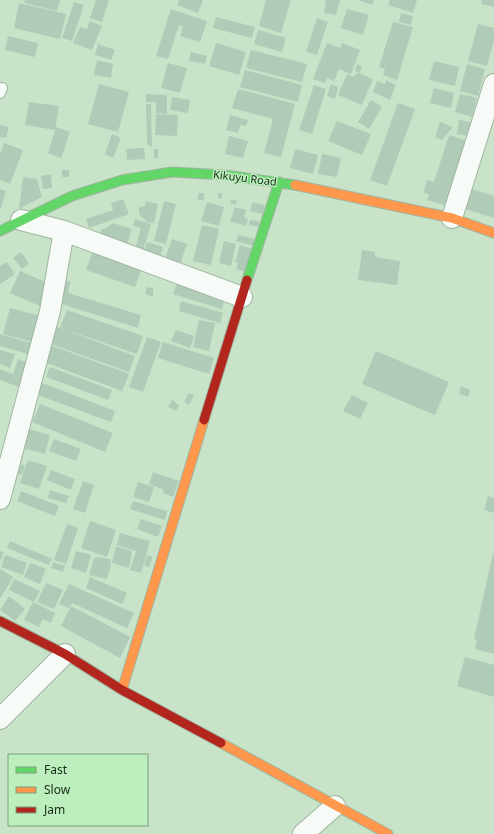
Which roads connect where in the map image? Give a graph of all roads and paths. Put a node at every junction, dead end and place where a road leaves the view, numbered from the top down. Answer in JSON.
{"nodes":[{"id":1,"x":494,"y":84,"type":"edge"},
{"id":2,"x":279,"y":182,"type":"junction"},
{"id":3,"x":452,"y":218,"type":"junction"},
{"id":4,"x":21,"y":220,"type":"junction"},
{"id":5,"x":0,"y":231,"type":"edge"},
{"id":6,"x":64,"y":231,"type":"junction"},
{"id":7,"x":494,"y":233,"type":"edge"},
{"id":8,"x":242,"y":297,"type":"junction"},
{"id":9,"x":0,"y":499,"type":"edge"},
{"id":10,"x":0,"y":621,"type":"edge"},
{"id":11,"x":65,"y":654,"type":"junction"},
{"id":12,"x":122,"y":690,"type":"junction"},
{"id":13,"x":0,"y":719,"type":"edge"},
{"id":14,"x":335,"y":806,"type":"junction"},
{"id":15,"x":303,"y":834,"type":"edge"},
{"id":16,"x":388,"y":834,"type":"edge"}],
"edges":[{"from":1,"to":3,"type":"street"},
{"from":2,"to":3,"type":"street","name":"Kikuyu Road"},
{"from":2,"to":4,"type":"street","name":"Kikuyu Road"},
{"from":2,"to":8,"type":"street"},
{"from":3,"to":7,"type":"street","name":"Kikuyu Road"},
{"from":4,"to":5,"type":"street","name":"Kikuyu Road"},
{"from":4,"to":6,"type":"street"},
{"from":6,"to":8,"type":"street"},
{"from":6,"to":9,"type":"street"},
{"from":8,"to":12,"type":"street"},
{"from":10,"to":11,"type":"street"},
{"from":11,"to":12,"type":"street"},
{"from":11,"to":13,"type":"street"},
{"from":12,"to":14,"type":"street"},
{"from":14,"to":15,"type":"street"},
{"from":14,"to":16,"type":"street"}]}
